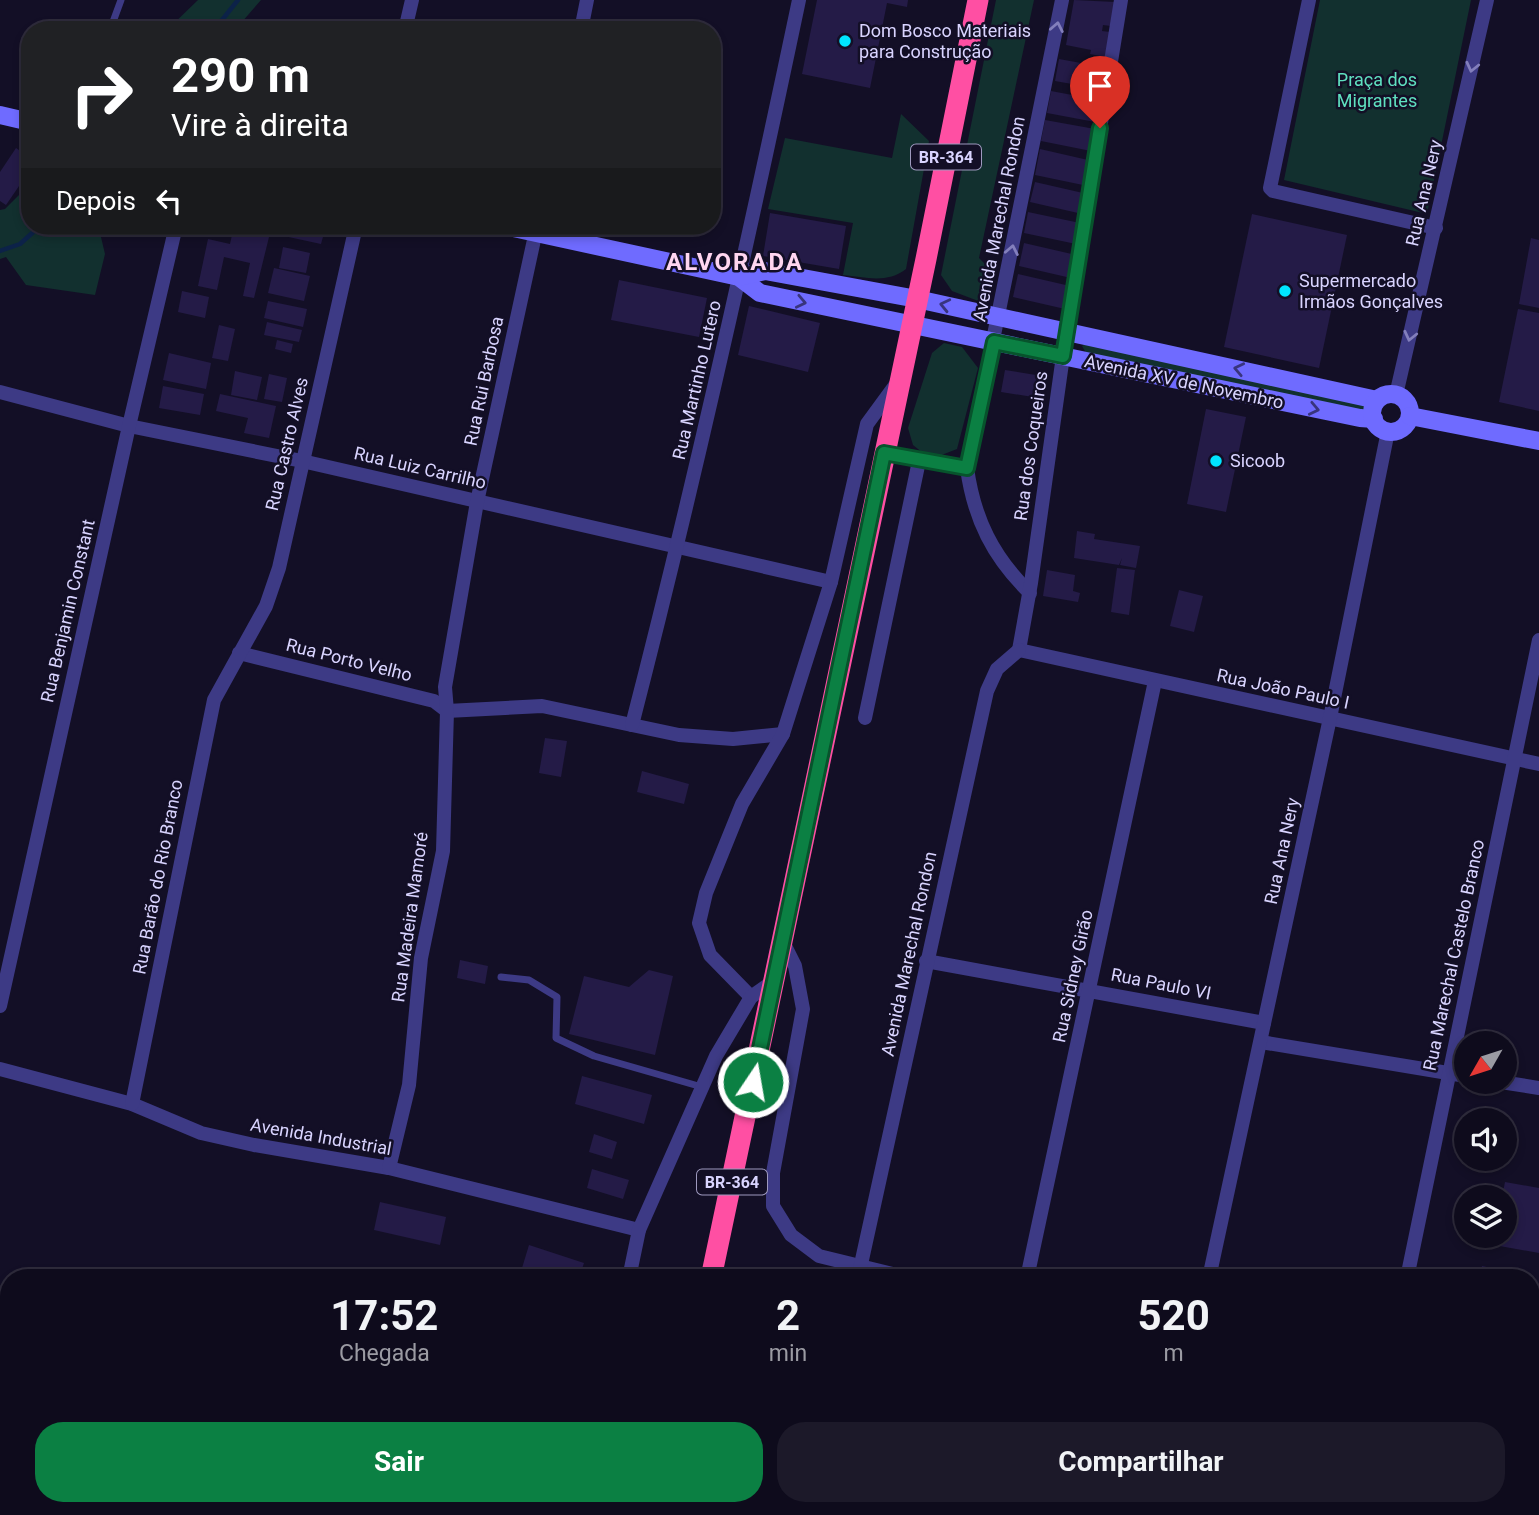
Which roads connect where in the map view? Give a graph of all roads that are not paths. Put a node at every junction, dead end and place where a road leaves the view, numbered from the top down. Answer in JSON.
{"nodes":[{"id":1,"x":121,"y":0,"type":"edge"},
{"id":2,"x":412,"y":0,"type":"edge"},
{"id":3,"x":587,"y":0,"type":"edge"},
{"id":4,"x":799,"y":0,"type":"edge"},
{"id":5,"x":978,"y":0,"type":"edge"},
{"id":6,"x":1062,"y":0,"type":"edge"},
{"id":7,"x":1121,"y":0,"type":"edge"},
{"id":8,"x":1310,"y":0,"type":"edge"},
{"id":9,"x":1487,"y":0,"type":"edge"},
{"id":10,"x":113,"y":21,"type":"edge"},
{"id":11,"x":407,"y":21,"type":"edge"},
{"id":12,"x":582,"y":21,"type":"edge"},
{"id":13,"x":0,"y":115,"type":"edge"},
{"id":14,"x":21,"y":120,"type":"edge"},
{"id":15,"x":1436,"y":228,"type":"junction"},
{"id":16,"x":174,"y":235,"type":"edge"},
{"id":17,"x":354,"y":235,"type":"edge"},
{"id":18,"x":535,"y":235,"type":"edge"},
{"id":19,"x":561,"y":235,"type":"edge"},
{"id":20,"x":739,"y":277,"type":"junction"},
{"id":21,"x":917,"y":299,"type":"junction"},
{"id":22,"x":999,"y":317,"type":"junction"},
{"id":23,"x":912,"y":325,"type":"junction"},
{"id":24,"x":1067,"y":332,"type":"junction"},
{"id":25,"x":994,"y":342,"type":"junction"},
{"id":26,"x":1063,"y":356,"type":"junction"},
{"id":27,"x":900,"y":379,"type":"junction"},
{"id":28,"x":0,"y":392,"type":"edge"},
{"id":29,"x":1396,"y":395,"type":"junction"},
{"id":30,"x":1377,"y":400,"type":"junction"},
{"id":31,"x":1410,"y":416,"type":"junction"},
{"id":32,"x":1374,"y":419,"type":"junction"},
{"id":33,"x":129,"y":426,"type":"junction"},
{"id":34,"x":1388,"y":431,"type":"junction"},
{"id":35,"x":1539,"y":441,"type":"edge"},
{"id":36,"x":884,"y":453,"type":"junction"},
{"id":37,"x":302,"y":461,"type":"junction"},
{"id":38,"x":919,"y":461,"type":"junction"},
{"id":39,"x":967,"y":468,"type":"junction"},
{"id":40,"x":477,"y":502,"type":"junction"},
{"id":41,"x":678,"y":545,"type":"junction"},
{"id":42,"x":831,"y":582,"type":"junction"},
{"id":43,"x":1030,"y":593,"type":"junction"},
{"id":44,"x":1539,"y":640,"type":"edge"},
{"id":45,"x":1019,"y":650,"type":"junction"},
{"id":46,"x":236,"y":657,"type":"junction"},
{"id":47,"x":1155,"y":681,"type":"junction"},
{"id":48,"x":447,"y":710,"type":"junction"},
{"id":49,"x":865,"y":718,"type":"dead end"},
{"id":50,"x":1330,"y":718,"type":"junction"},
{"id":51,"x":632,"y":725,"type":"junction"},
{"id":52,"x":783,"y":734,"type":"junction"},
{"id":53,"x":1515,"y":758,"type":"junction"},
{"id":54,"x":1539,"y":764,"type":"edge"},
{"id":55,"x":782,"y":940,"type":"junction"},
{"id":56,"x":926,"y":961,"type":"junction"},
{"id":57,"x":501,"y":977,"type":"dead end"},
{"id":58,"x":775,"y":980,"type":"junction"},
{"id":59,"x":1089,"y":990,"type":"junction"},
{"id":60,"x":751,"y":997,"type":"junction"},
{"id":61,"x":0,"y":1006,"type":"edge"},
{"id":62,"x":1264,"y":1023,"type":"junction"},
{"id":63,"x":1261,"y":1042,"type":"junction"},
{"id":64,"x":0,"y":1069,"type":"edge"},
{"id":65,"x":1449,"y":1073,"type":"junction"},
{"id":66,"x":1454,"y":1074,"type":"edge"},
{"id":67,"x":1517,"y":1085,"type":"edge"},
{"id":68,"x":702,"y":1088,"type":"junction"},
{"id":69,"x":1539,"y":1088,"type":"edge"},
{"id":70,"x":132,"y":1104,"type":"junction"},
{"id":71,"x":389,"y":1168,"type":"junction"},
{"id":72,"x":639,"y":1230,"type":"junction"},
{"id":73,"x":631,"y":1269,"type":"edge"},
{"id":74,"x":713,"y":1269,"type":"edge"},
{"id":75,"x":852,"y":1269,"type":"edge"},
{"id":76,"x":860,"y":1269,"type":"edge"},
{"id":77,"x":1029,"y":1269,"type":"edge"},
{"id":78,"x":1211,"y":1269,"type":"edge"},
{"id":79,"x":1409,"y":1269,"type":"edge"}],
"edges":[{"from":1,"to":10,"type":"lane"},
{"from":2,"to":11,"type":"street"},
{"from":3,"to":12,"type":"street"},
{"from":4,"to":20,"type":"street","name":"Rua Martinho Lutero"},
{"from":5,"to":21,"type":"highway","number":"BR-364"},
{"from":22,"to":6,"type":"street","name":"Avenida Marechal Rondon","one_way":true},
{"from":7,"to":24,"type":"street","name":"Rua dos Coqueiros"},
{"from":8,"to":15,"type":"street"},
{"from":9,"to":15,"type":"street","name":"Rua Ana Nery","one_way":true},
{"from":13,"to":14,"type":"street"},
{"from":15,"to":29,"type":"street","name":"Rua Ana Nery","one_way":true},
{"from":16,"to":33,"type":"street","name":"Rua Benjamin Constant"},
{"from":17,"to":37,"type":"street","name":"Rua Castro Alves"},
{"from":18,"to":40,"type":"street","name":"Rua Rui Barbosa"},
{"from":19,"to":20,"type":"street"},
{"from":20,"to":21,"type":"street","name":"Avenida XV de Novembro"},
{"from":20,"to":23,"type":"street","name":"Avenida XV de Novembro","one_way":true},
{"from":20,"to":41,"type":"street","name":"Rua Martinho Lutero"},
{"from":22,"to":21,"type":"street","name":"Avenida XV de Novembro","one_way":true},
{"from":21,"to":23,"type":"highway","number":"BR-364"},
{"from":22,"to":24,"type":"street","name":"Avenida XV de Novembro"},
{"from":22,"to":25,"type":"street","name":"Avenida Marechal Rondon"},
{"from":23,"to":25,"type":"street","name":"Avenida XV de Novembro"},
{"from":23,"to":27,"type":"highway","number":"BR-364"},
{"from":24,"to":26,"type":"street","name":"Rua dos Coqueiros"},
{"from":30,"to":24,"type":"street","name":"Avenida XV de Novembro","one_way":true},
{"from":25,"to":26,"type":"street","name":"Avenida XV de Novembro"},
{"from":25,"to":39,"type":"street","name":"Avenida Marechal Rondon"},
{"from":26,"to":32,"type":"street","name":"Avenida XV de Novembro","one_way":true},
{"from":26,"to":43,"type":"street","name":"Rua dos Coqueiros"},
{"from":27,"to":36,"type":"highway","number":"BR-364"},
{"from":27,"to":42,"type":"street"},
{"from":28,"to":33,"type":"street","name":"Rua Luiz Carrilho"},
{"from":29,"to":30,"type":"street"},
{"from":29,"to":31,"type":"street"},
{"from":30,"to":32,"type":"street"},
{"from":31,"to":34,"type":"street"},
{"from":31,"to":35,"type":"street"},
{"from":32,"to":34,"type":"street"},
{"from":33,"to":37,"type":"street","name":"Rua Luiz Carrilho"},
{"from":33,"to":61,"type":"street","name":"Rua Benjamin Constant"},
{"from":34,"to":50,"type":"street","name":"Rua Ana Nery"},
{"from":36,"to":38,"type":"street"},
{"from":36,"to":55,"type":"highway","number":"BR-364"},
{"from":37,"to":40,"type":"street","name":"Rua Luiz Carrilho"},
{"from":37,"to":46,"type":"street","name":"Rua Castro Alves"},
{"from":38,"to":39,"type":"street"},
{"from":38,"to":49,"type":"street"},
{"from":39,"to":43,"type":"street","name":"Avenida Marechal Rondon"},
{"from":40,"to":41,"type":"street","name":"Rua Luiz Carrilho"},
{"from":40,"to":48,"type":"street","name":"Rua Rui Barbosa"},
{"from":41,"to":42,"type":"street","name":"Rua Luiz Carrilho"},
{"from":41,"to":51,"type":"street","name":"Rua Martinho Lutero"},
{"from":42,"to":52,"type":"street"},
{"from":43,"to":45,"type":"street","name":"Rua dos Coqueiros"},
{"from":44,"to":53,"type":"street","name":"Rua Marechal Castelo Branco"},
{"from":45,"to":47,"type":"street","name":"Rua João Paulo I"},
{"from":45,"to":56,"type":"street","name":"Avenida Marechal Rondon"},
{"from":46,"to":48,"type":"street","name":"Rua Porto Velho"},
{"from":46,"to":70,"type":"street","name":"Rua Barão do Rio Branco"},
{"from":47,"to":50,"type":"street","name":"Rua João Paulo I"},
{"from":47,"to":59,"type":"street","name":"Rua Sidney Girão"},
{"from":48,"to":51,"type":"street"},
{"from":48,"to":71,"type":"street","name":"Rua Madeira Mamoré"},
{"from":50,"to":53,"type":"street","name":"Rua João Paulo I"},
{"from":50,"to":62,"type":"street","name":"Rua Ana Nery"},
{"from":51,"to":52,"type":"street"},
{"from":52,"to":60,"type":"street"},
{"from":53,"to":54,"type":"street","name":"Rua João Paulo I"},
{"from":53,"to":65,"type":"street","name":"Rua Marechal Castelo Branco"},
{"from":55,"to":58,"type":"highway","number":"BR-364"},
{"from":55,"to":75,"type":"street"},
{"from":56,"to":59,"type":"street","name":"Rua Paulo VI"},
{"from":56,"to":76,"type":"street","name":"Avenida Marechal Rondon"},
{"from":57,"to":68,"type":"lane"},
{"from":58,"to":60,"type":"street"},
{"from":58,"to":74,"type":"highway","number":"BR-364"},
{"from":59,"to":62,"type":"street","name":"Rua Paulo VI"},
{"from":59,"to":77,"type":"street","name":"Rua Sidney Girão"},
{"from":60,"to":68,"type":"street"},
{"from":62,"to":63,"type":"street","name":"Rua Ana Nery"},
{"from":63,"to":65,"type":"street"},
{"from":63,"to":78,"type":"street","name":"Rua Ana Nery"},
{"from":64,"to":70,"type":"street","name":"Avenida Industrial"},
{"from":65,"to":66,"type":"street"},
{"from":65,"to":79,"type":"street","name":"Rua Marechal Castelo Branco"},
{"from":67,"to":69,"type":"street"},
{"from":68,"to":72,"type":"street"},
{"from":70,"to":71,"type":"street","name":"Avenida Industrial"},
{"from":71,"to":72,"type":"street","name":"Avenida Industrial"},
{"from":72,"to":73,"type":"street"}]}
